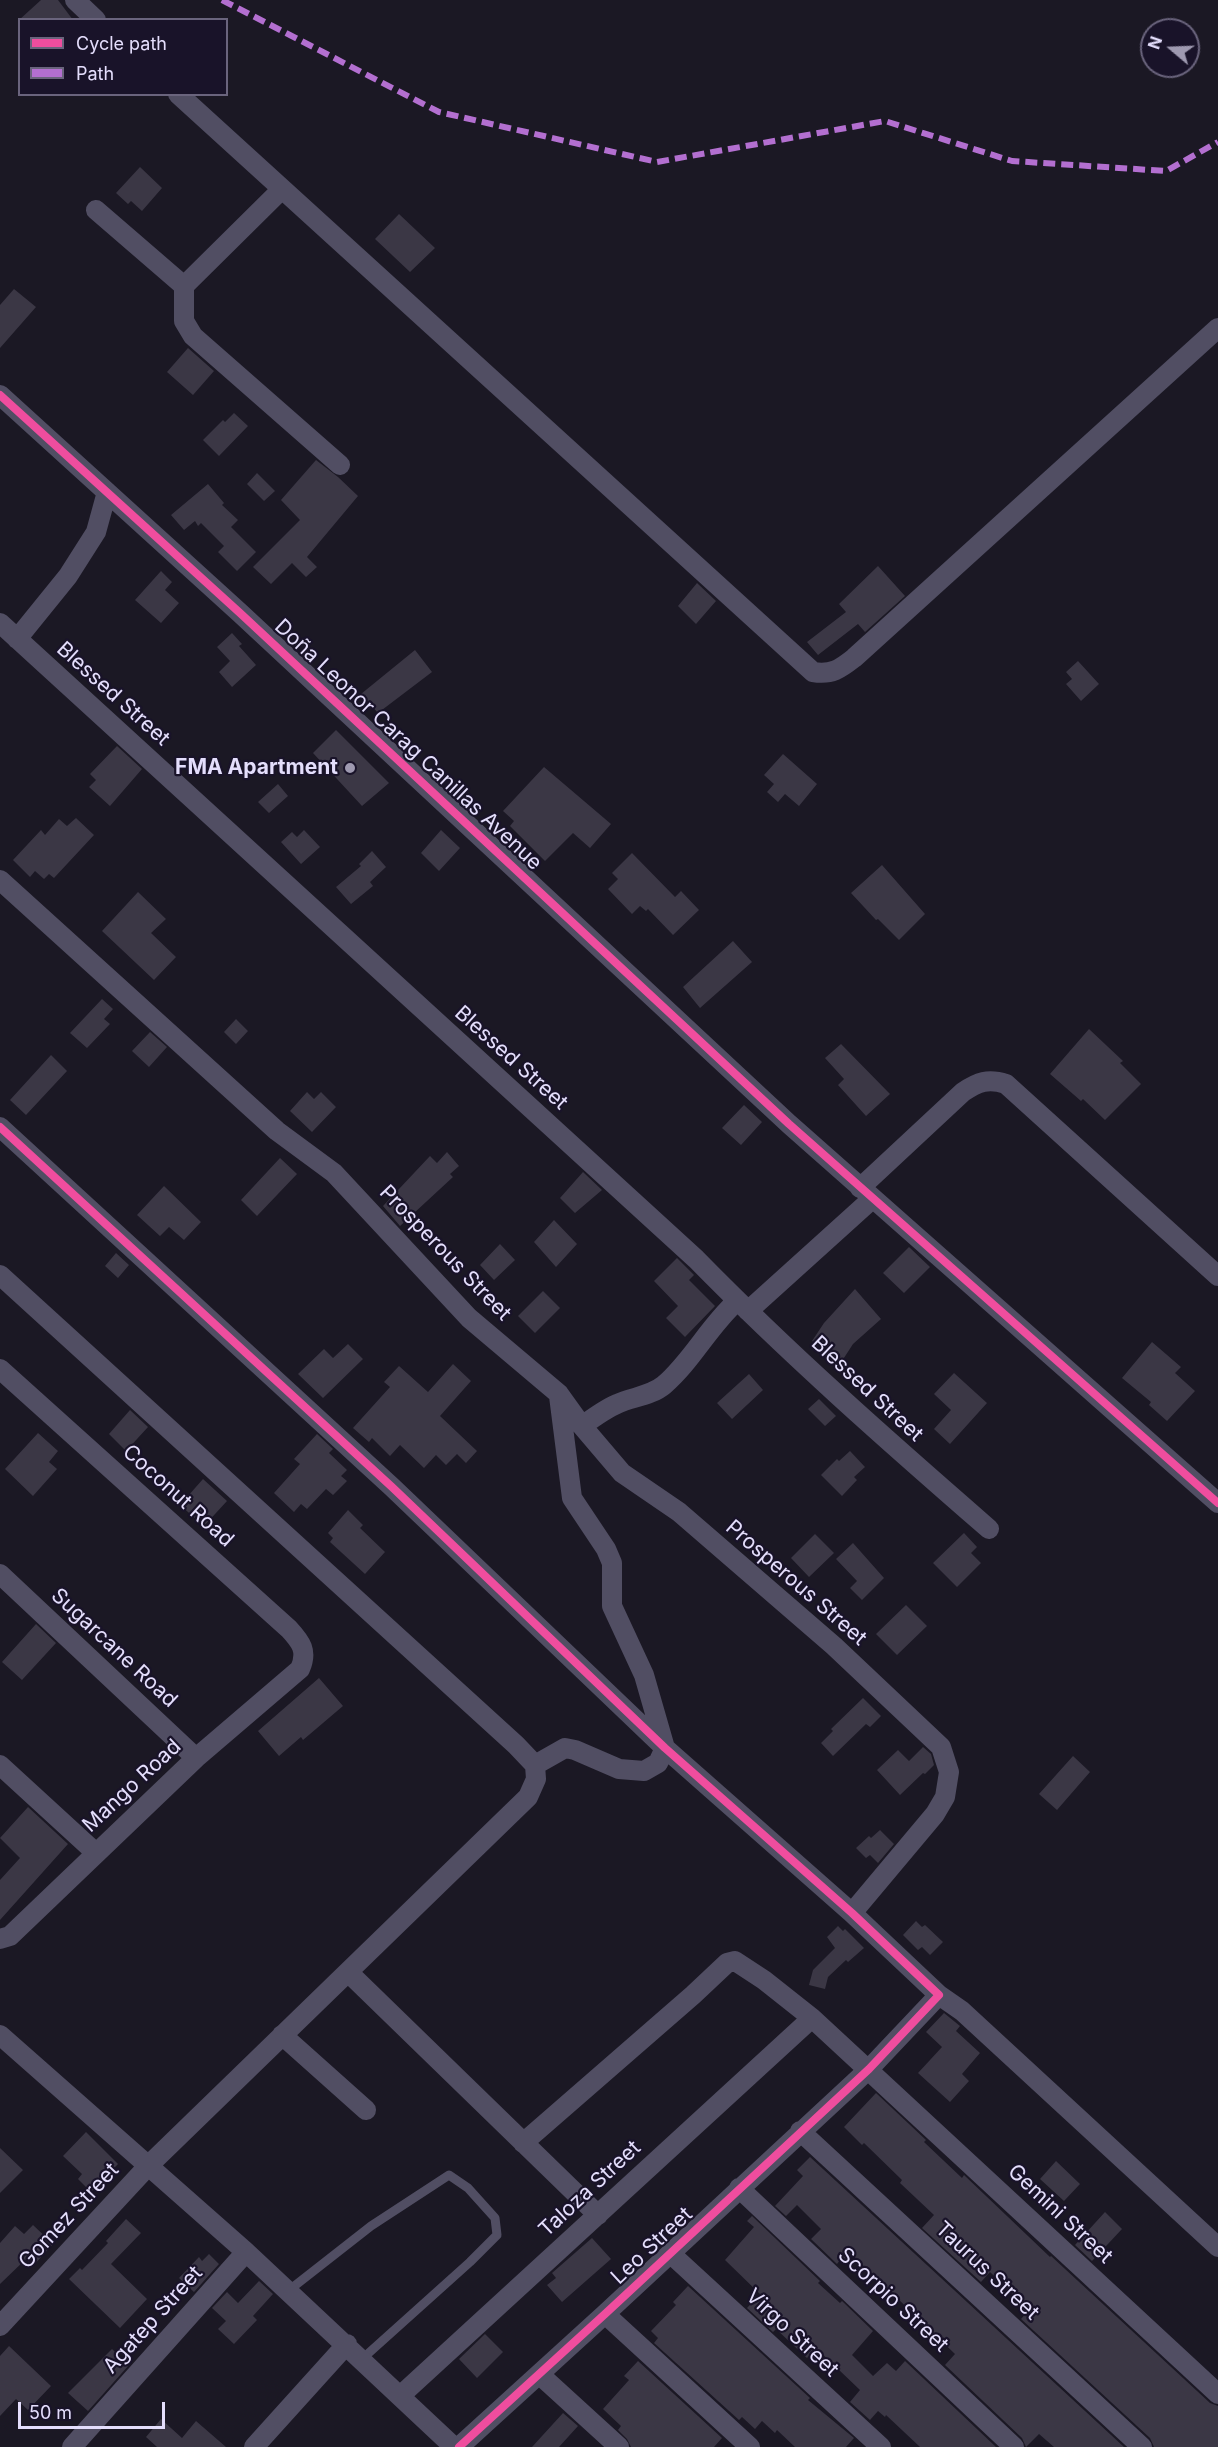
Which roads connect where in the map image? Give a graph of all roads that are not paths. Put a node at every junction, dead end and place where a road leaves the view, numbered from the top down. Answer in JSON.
{"nodes":[{"id":1,"x":75,"y":0,"type":"edge"},
{"id":2,"x":94,"y":18,"type":"edge"},
{"id":3,"x":180,"y":96,"type":"edge"},
{"id":4,"x":281,"y":190,"type":"junction"},
{"id":5,"x":96,"y":210,"type":"dead end"},
{"id":6,"x":184,"y":286,"type":"junction"},
{"id":7,"x":1218,"y":328,"type":"edge"},
{"id":8,"x":0,"y":395,"type":"edge"},
{"id":9,"x":340,"y":465,"type":"dead end"},
{"id":10,"x":106,"y":492,"type":"junction"},
{"id":11,"x":0,"y":623,"type":"edge"},
{"id":12,"x":17,"y":639,"type":"junction"},
{"id":13,"x":0,"y":880,"type":"edge"},
{"id":14,"x":0,"y":1127,"type":"edge"},
{"id":15,"x":866,"y":1193,"type":"junction"},
{"id":16,"x":0,"y":1275,"type":"edge"},
{"id":17,"x":1218,"y":1276,"type":"edge"},
{"id":18,"x":742,"y":1306,"type":"junction"},
{"id":19,"x":0,"y":1369,"type":"edge"},
{"id":20,"x":559,"y":1394,"type":"junction"},
{"id":21,"x":582,"y":1426,"type":"junction"},
{"id":22,"x":1218,"y":1503,"type":"edge"},
{"id":23,"x":989,"y":1529,"type":"dead end"},
{"id":24,"x":0,"y":1574,"type":"edge"},
{"id":25,"x":300,"y":1669,"type":"joint"},
{"id":26,"x":665,"y":1748,"type":"junction"},
{"id":27,"x":196,"y":1758,"type":"junction"},
{"id":28,"x":0,"y":1765,"type":"edge"},
{"id":29,"x":535,"y":1765,"type":"junction"},
{"id":30,"x":96,"y":1853,"type":"junction"},
{"id":31,"x":852,"y":1913,"type":"junction"},
{"id":32,"x":0,"y":1939,"type":"edge"},
{"id":33,"x":348,"y":1971,"type":"junction"},
{"id":34,"x":939,"y":1995,"type":"junction"},
{"id":35,"x":812,"y":2018,"type":"junction"},
{"id":36,"x":0,"y":2035,"type":"edge"},
{"id":37,"x":282,"y":2035,"type":"junction"},
{"id":38,"x":868,"y":2068,"type":"junction"},
{"id":39,"x":366,"y":2110,"type":"dead end"},
{"id":40,"x":800,"y":2131,"type":"junction"},
{"id":41,"x":523,"y":2143,"type":"junction"},
{"id":42,"x":149,"y":2165,"type":"junction"},
{"id":43,"x":739,"y":2188,"type":"junction"},
{"id":44,"x":598,"y":2215,"type":"junction"},
{"id":45,"x":1218,"y":2247,"type":"edge"},
{"id":46,"x":246,"y":2252,"type":"junction"},
{"id":47,"x":670,"y":2254,"type":"junction"},
{"id":48,"x":288,"y":2291,"type":"junction"},
{"id":49,"x":605,"y":2314,"type":"junction"},
{"id":50,"x":0,"y":2326,"type":"edge"},
{"id":51,"x":347,"y":2344,"type":"junction"},
{"id":52,"x":362,"y":2359,"type":"junction"},
{"id":53,"x":539,"y":2374,"type":"junction"},
{"id":54,"x":1218,"y":2394,"type":"edge"},
{"id":55,"x":400,"y":2396,"type":"junction"},
{"id":56,"x":72,"y":2447,"type":"edge"},
{"id":57,"x":254,"y":2447,"type":"edge"},
{"id":58,"x":454,"y":2447,"type":"edge"},
{"id":59,"x":459,"y":2447,"type":"edge"},
{"id":60,"x":619,"y":2447,"type":"edge"},
{"id":61,"x":750,"y":2447,"type":"edge"},
{"id":62,"x":881,"y":2447,"type":"edge"},
{"id":63,"x":1014,"y":2447,"type":"edge"},
{"id":64,"x":1142,"y":2447,"type":"edge"}],
"edges":[{"from":1,"to":2,"type":"street"},
{"from":3,"to":4,"type":"street"},
{"from":4,"to":6,"type":"street"},
{"from":4,"to":7,"type":"street"},
{"from":5,"to":6,"type":"street"},
{"from":6,"to":9,"type":"street"},
{"from":8,"to":10,"type":"street","name":"Doña Leonor Carag Canillas Avenue"},
{"from":10,"to":12,"type":"street"},
{"from":10,"to":15,"type":"street","name":"Doña Leonor Carag Canillas Avenue"},
{"from":11,"to":12,"type":"street","name":"Blessed Street"},
{"from":12,"to":18,"type":"street","name":"Blessed Street"},
{"from":13,"to":20,"type":"street","name":"Prosperous Street"},
{"from":14,"to":26,"type":"street"},
{"from":15,"to":17,"type":"street"},
{"from":15,"to":18,"type":"street"},
{"from":15,"to":22,"type":"street","name":"Doña Leonor Carag Canillas Avenue"},
{"from":16,"to":29,"type":"street"},
{"from":18,"to":21,"type":"street"},
{"from":18,"to":23,"type":"street","name":"Blessed Street"},
{"from":19,"to":25,"type":"street","name":"Coconut Road"},
{"from":20,"to":21,"type":"street","name":"Prosperous Street"},
{"from":20,"to":26,"type":"street"},
{"from":21,"to":31,"type":"street","name":"Prosperous Street"},
{"from":24,"to":27,"type":"street","name":"Sugarcane Road"},
{"from":25,"to":27,"type":"street","name":"Mango Road"},
{"from":26,"to":29,"type":"street"},
{"from":26,"to":31,"type":"street"},
{"from":27,"to":30,"type":"street","name":"Mango Road"},
{"from":28,"to":30,"type":"street"},
{"from":29,"to":33,"type":"street","name":"Gomez Street"},
{"from":30,"to":32,"type":"street","name":"Mango Road"},
{"from":31,"to":34,"type":"street"},
{"from":33,"to":37,"type":"street","name":"Gomez Street"},
{"from":33,"to":41,"type":"street"},
{"from":34,"to":38,"type":"street","name":"Leo Street"},
{"from":34,"to":45,"type":"street"},
{"from":35,"to":38,"type":"street","name":"Gemini Street"},
{"from":35,"to":41,"type":"street","name":"Gemini Street"},
{"from":35,"to":44,"type":"street","name":"Taloza Street"},
{"from":36,"to":42,"type":"street"},
{"from":37,"to":39,"type":"street"},
{"from":37,"to":42,"type":"street","name":"Gomez Street"},
{"from":38,"to":40,"type":"street","name":"Leo Street"},
{"from":38,"to":54,"type":"street","name":"Gemini Street"},
{"from":40,"to":43,"type":"street","name":"Leo Street"},
{"from":40,"to":64,"type":"street","name":"Taurus Street"},
{"from":41,"to":44,"type":"street"},
{"from":42,"to":46,"type":"street"},
{"from":42,"to":50,"type":"street","name":"Gomez Street"},
{"from":43,"to":47,"type":"street","name":"Leo Street"},
{"from":43,"to":63,"type":"street","name":"Scorpio Street"},
{"from":44,"to":55,"type":"street","name":"Taloza Street"},
{"from":46,"to":48,"type":"street"},
{"from":46,"to":56,"type":"street","name":"Agatep Street"},
{"from":47,"to":49,"type":"street","name":"Leo Street"},
{"from":47,"to":62,"type":"street","name":"Virgo Street"},
{"from":48,"to":51,"type":"street"},
{"from":48,"to":52,"type":"lane"},
{"from":49,"to":53,"type":"street","name":"Leo Street"},
{"from":49,"to":61,"type":"street"},
{"from":51,"to":52,"type":"street"},
{"from":51,"to":57,"type":"street"},
{"from":52,"to":55,"type":"street"},
{"from":53,"to":59,"type":"street","name":"Leo Street"},
{"from":53,"to":60,"type":"street"},
{"from":55,"to":58,"type":"street"}]}
